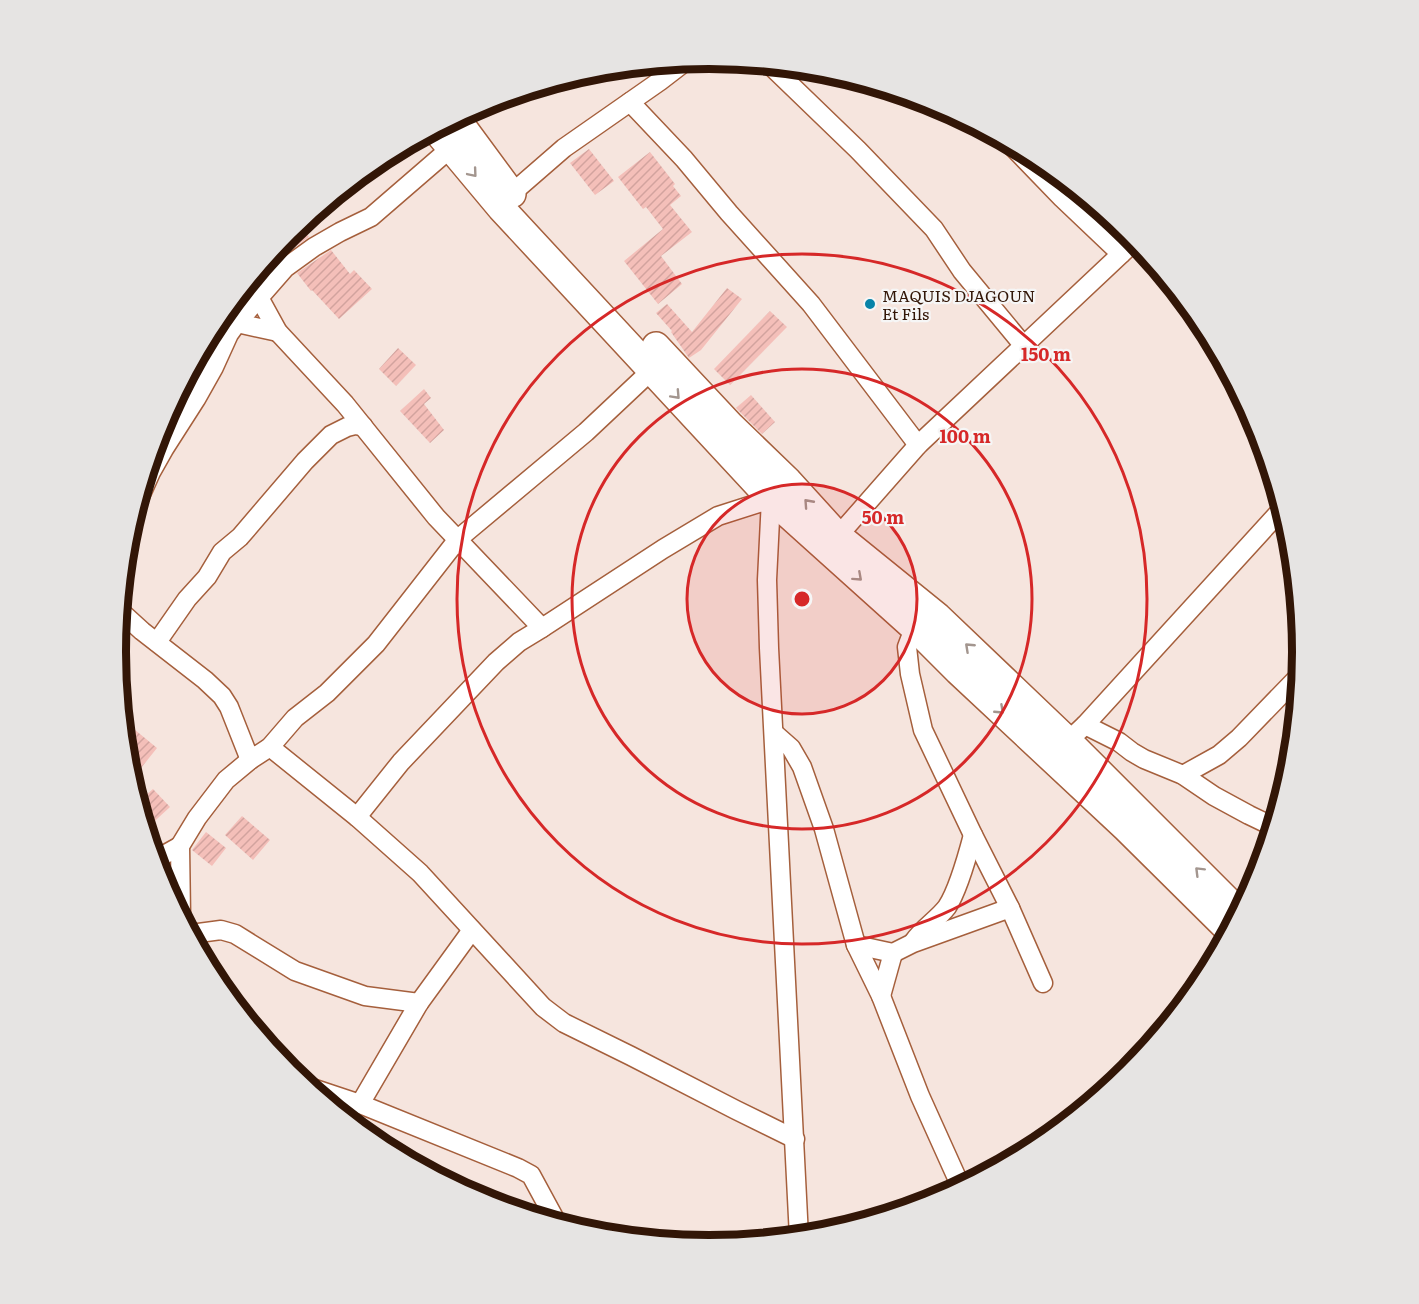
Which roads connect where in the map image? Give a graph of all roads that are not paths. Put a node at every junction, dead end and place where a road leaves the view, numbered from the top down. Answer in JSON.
{"nodes":[{"id":1,"x":674,"y":70,"type":"edge"},
{"id":2,"x":780,"y":73,"type":"edge"},
{"id":3,"x":630,"y":102,"type":"junction"},
{"id":4,"x":461,"y":125,"type":"edge"},
{"id":5,"x":444,"y":138,"type":"edge"},
{"id":6,"x":1031,"y":166,"type":"edge"},
{"id":7,"x":511,"y":194,"type":"junction"},
{"id":8,"x":1128,"y":247,"type":"edge"},
{"id":9,"x":1121,"y":254,"type":"junction"},
{"id":10,"x":254,"y":289,"type":"edge"},
{"id":11,"x":258,"y":298,"type":"junction"},
{"id":12,"x":237,"y":323,"type":"junction"},
{"id":13,"x":278,"y":332,"type":"junction"},
{"id":14,"x":1024,"y":346,"type":"junction"},
{"id":15,"x":652,"y":369,"type":"junction"},
{"id":16,"x":363,"y":426,"type":"junction"},
{"id":17,"x":918,"y":445,"type":"junction"},
{"id":18,"x":162,"y":453,"type":"edge"},
{"id":19,"x":771,"y":499,"type":"junction"},
{"id":20,"x":1276,"y":515,"type":"edge"},
{"id":21,"x":838,"y":536,"type":"junction"},
{"id":22,"x":458,"y":539,"type":"junction"},
{"id":23,"x":128,"y":618,"type":"edge"},
{"id":24,"x":542,"y":628,"type":"junction"},
{"id":25,"x":920,"y":632,"type":"junction"},
{"id":26,"x":156,"y":642,"type":"junction"},
{"id":27,"x":1291,"y":684,"type":"edge"},
{"id":28,"x":774,"y":733,"type":"junction"},
{"id":29,"x":1076,"y":733,"type":"junction"},
{"id":30,"x":270,"y":747,"type":"junction"},
{"id":31,"x":250,"y":760,"type":"junction"},
{"id":32,"x":1183,"y":775,"type":"junction"},
{"id":33,"x":357,"y":817,"type":"junction"},
{"id":34,"x":1267,"y":823,"type":"edge"},
{"id":35,"x":973,"y":835,"type":"junction"},
{"id":36,"x":180,"y":846,"type":"junction"},
{"id":37,"x":163,"y":855,"type":"edge"},
{"id":38,"x":181,"y":896,"type":"edge"},
{"id":39,"x":1234,"y":906,"type":"edge"},
{"id":40,"x":1010,"y":908,"type":"junction"},
{"id":41,"x":1224,"y":925,"type":"edge"},
{"id":42,"x":472,"y":930,"type":"junction"},
{"id":43,"x":199,"y":933,"type":"edge"},
{"id":44,"x":913,"y":943,"type":"junction"},
{"id":45,"x":856,"y":945,"type":"junction"},
{"id":46,"x":893,"y":953,"type":"junction"},
{"id":47,"x":1043,"y":983,"type":"dead end"},
{"id":48,"x":881,"y":996,"type":"junction"},
{"id":49,"x":419,"y":1002,"type":"junction"},
{"id":50,"x":330,"y":1094,"type":"edge"},
{"id":51,"x":360,"y":1104,"type":"junction"},
{"id":52,"x":795,"y":1139,"type":"junction"},
{"id":53,"x":958,"y":1179,"type":"edge"},
{"id":54,"x":551,"y":1213,"type":"edge"},
{"id":55,"x":799,"y":1228,"type":"edge"}],
"edges":[{"from":1,"to":3,"type":"street"},
{"from":2,"to":14,"type":"street"},
{"from":3,"to":7,"type":"street"},
{"from":3,"to":17,"type":"street"},
{"from":4,"to":7,"type":"main road"},
{"from":5,"to":11,"type":"street"},
{"from":5,"to":15,"type":"main road","one_way":true},
{"from":6,"to":9,"type":"street"},
{"from":21,"to":7,"type":"main road","one_way":true},
{"from":8,"to":9,"type":"street"},
{"from":9,"to":14,"type":"street"},
{"from":10,"to":11,"type":"street"},
{"from":11,"to":12,"type":"street"},
{"from":11,"to":13,"type":"street"},
{"from":12,"to":13,"type":"street"},
{"from":12,"to":18,"type":"street"},
{"from":13,"to":16,"type":"street"},
{"from":14,"to":17,"type":"street"},
{"from":15,"to":19,"type":"main road","one_way":true},
{"from":15,"to":22,"type":"street"},
{"from":16,"to":22,"type":"street"},
{"from":16,"to":26,"type":"street"},
{"from":17,"to":21,"type":"street"},
{"from":19,"to":24,"type":"street"},
{"from":19,"to":25,"type":"main road","one_way":true},
{"from":19,"to":28,"type":"street"},
{"from":20,"to":29,"type":"street"},
{"from":29,"to":21,"type":"main road","one_way":true},
{"from":22,"to":24,"type":"street"},
{"from":22,"to":30,"type":"street"},
{"from":23,"to":26,"type":"street"},
{"from":24,"to":33,"type":"street"},
{"from":25,"to":35,"type":"street"},
{"from":25,"to":41,"type":"main road","one_way":true},
{"from":26,"to":31,"type":"street"},
{"from":27,"to":32,"type":"street"},
{"from":28,"to":45,"type":"street"},
{"from":28,"to":52,"type":"street"},
{"from":29,"to":32,"type":"street"},
{"from":39,"to":29,"type":"main road","one_way":true},
{"from":30,"to":31,"type":"street"},
{"from":30,"to":33,"type":"street"},
{"from":31,"to":36,"type":"street"},
{"from":32,"to":34,"type":"street"},
{"from":33,"to":42,"type":"street"},
{"from":35,"to":40,"type":"street"},
{"from":35,"to":44,"type":"street"},
{"from":36,"to":37,"type":"street"},
{"from":36,"to":38,"type":"street"},
{"from":40,"to":44,"type":"street"},
{"from":40,"to":47,"type":"street"},
{"from":42,"to":49,"type":"street"},
{"from":42,"to":52,"type":"street"},
{"from":43,"to":49,"type":"street"},
{"from":44,"to":46,"type":"street"},
{"from":45,"to":46,"type":"street"},
{"from":45,"to":48,"type":"street"},
{"from":46,"to":48,"type":"street"},
{"from":48,"to":53,"type":"street"},
{"from":49,"to":51,"type":"street"},
{"from":50,"to":51,"type":"street"},
{"from":51,"to":54,"type":"street"},
{"from":52,"to":55,"type":"street"}]}
